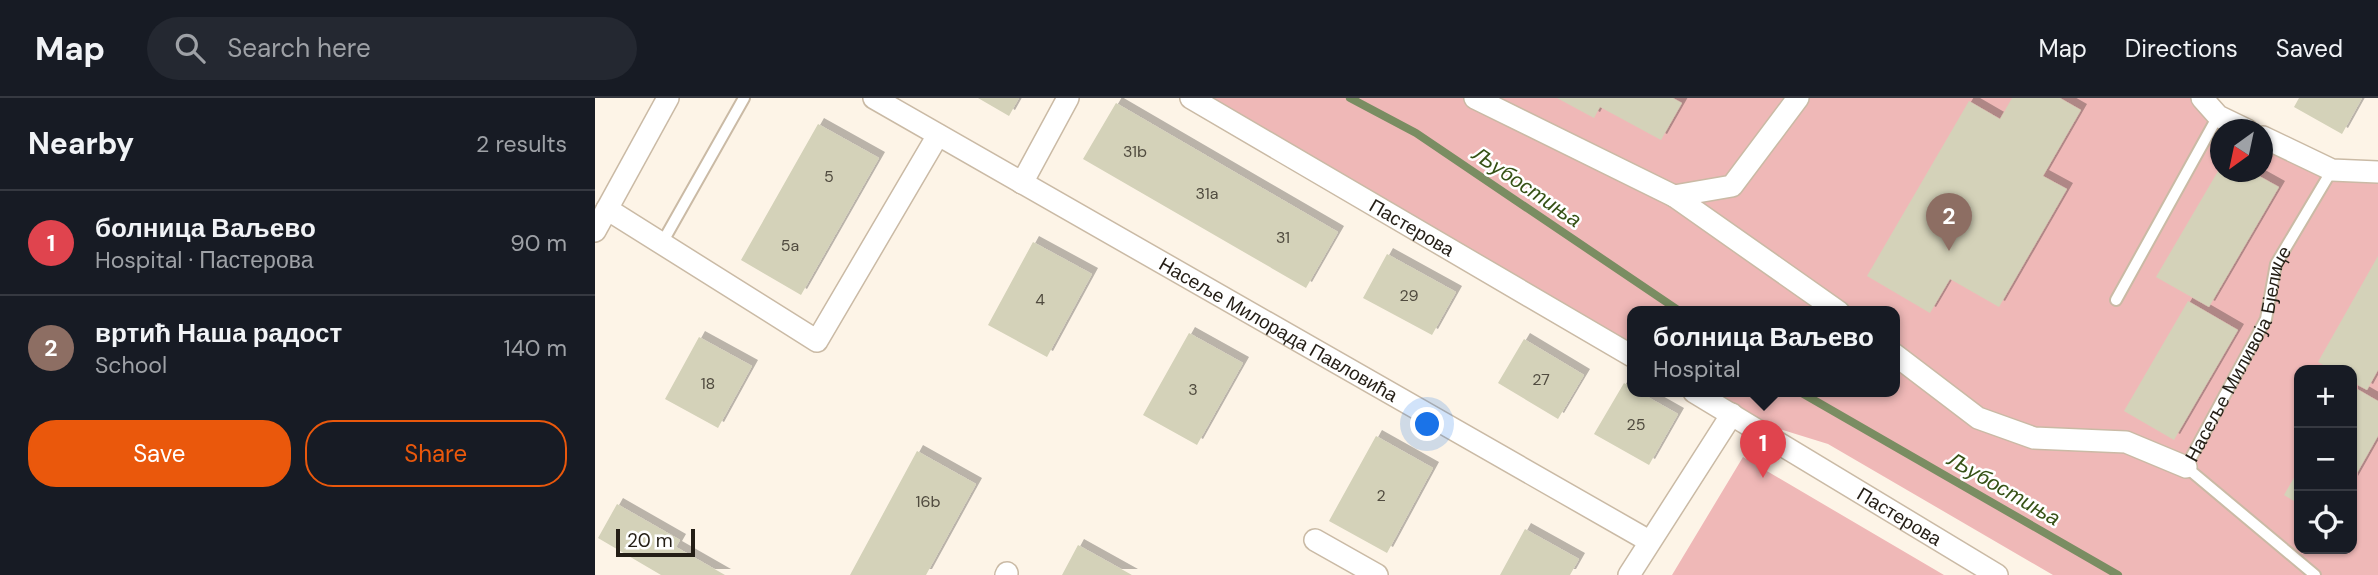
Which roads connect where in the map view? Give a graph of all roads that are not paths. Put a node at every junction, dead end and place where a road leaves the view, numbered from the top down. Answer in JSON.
{"nodes":[{"id":1,"x":668,"y":98,"type":"edge"},
{"id":2,"x":744,"y":98,"type":"edge"},
{"id":3,"x":874,"y":98,"type":"edge"},
{"id":4,"x":1068,"y":98,"type":"edge"},
{"id":5,"x":1191,"y":98,"type":"edge"},
{"id":6,"x":1475,"y":98,"type":"edge"},
{"id":7,"x":1798,"y":98,"type":"edge"},
{"id":8,"x":2202,"y":98,"type":"edge"},
{"id":9,"x":2224,"y":107,"type":"edge"},
{"id":10,"x":938,"y":135,"type":"junction"},
{"id":11,"x":2273,"y":142,"type":"edge"},
{"id":12,"x":2332,"y":170,"type":"junction"},
{"id":13,"x":2378,"y":172,"type":"edge"},
{"id":14,"x":1022,"y":183,"type":"junction"},
{"id":15,"x":1674,"y":196,"type":"junction"},
{"id":16,"x":607,"y":209,"type":"junction"},
{"id":17,"x":595,"y":231,"type":"edge"},
{"id":18,"x":661,"y":243,"type":"junction"},
{"id":19,"x":2116,"y":300,"type":"dead end"},
{"id":20,"x":1830,"y":306,"type":"edge"},
{"id":21,"x":1627,"y":353,"type":"edge"},
{"id":22,"x":1900,"y":359,"type":"edge"},
{"id":23,"x":1702,"y":397,"type":"edge"},
{"id":24,"x":1732,"y":415,"type":"junction"},
{"id":25,"x":2186,"y":467,"type":"junction"},
{"id":26,"x":1315,"y":540,"type":"dead end"},
{"id":27,"x":1649,"y":541,"type":"junction"},
{"id":28,"x":1377,"y":575,"type":"edge"},
{"id":29,"x":1629,"y":575,"type":"edge"},
{"id":30,"x":1997,"y":575,"type":"edge"},
{"id":31,"x":2315,"y":575,"type":"edge"}],
"edges":[{"from":1,"to":16,"type":"street"},
{"from":2,"to":18,"type":"lane"},
{"from":3,"to":10,"type":"street","name":"Насеље Милорада Павловића"},
{"from":4,"to":14,"type":"street"},
{"from":5,"to":21,"type":"street","name":"Пастерова"},
{"from":6,"to":15,"type":"street"},
{"from":7,"to":15,"type":"street"},
{"from":8,"to":9,"type":"street"},
{"from":9,"to":19,"type":"lane"},
{"from":10,"to":14,"type":"street","name":"Насеље Милорада Павловића"},
{"from":10,"to":18,"type":"street"},
{"from":11,"to":12,"type":"street"},
{"from":12,"to":13,"type":"street"},
{"from":12,"to":25,"type":"lane","name":"Насеље Миливоја Бјелице"},
{"from":14,"to":27,"type":"street","name":"Насеље Милорада Павловића"},
{"from":15,"to":20,"type":"street"},
{"from":16,"to":17,"type":"street"},
{"from":16,"to":18,"type":"street"},
{"from":22,"to":25,"type":"street"},
{"from":23,"to":24,"type":"street","name":"Пастерова"},
{"from":24,"to":27,"type":"street"},
{"from":24,"to":30,"type":"street","name":"Пастерова"},
{"from":25,"to":31,"type":"lane","name":"Насеље Миливоја Бјелице"},
{"from":26,"to":28,"type":"street"},
{"from":27,"to":29,"type":"street"}]}
